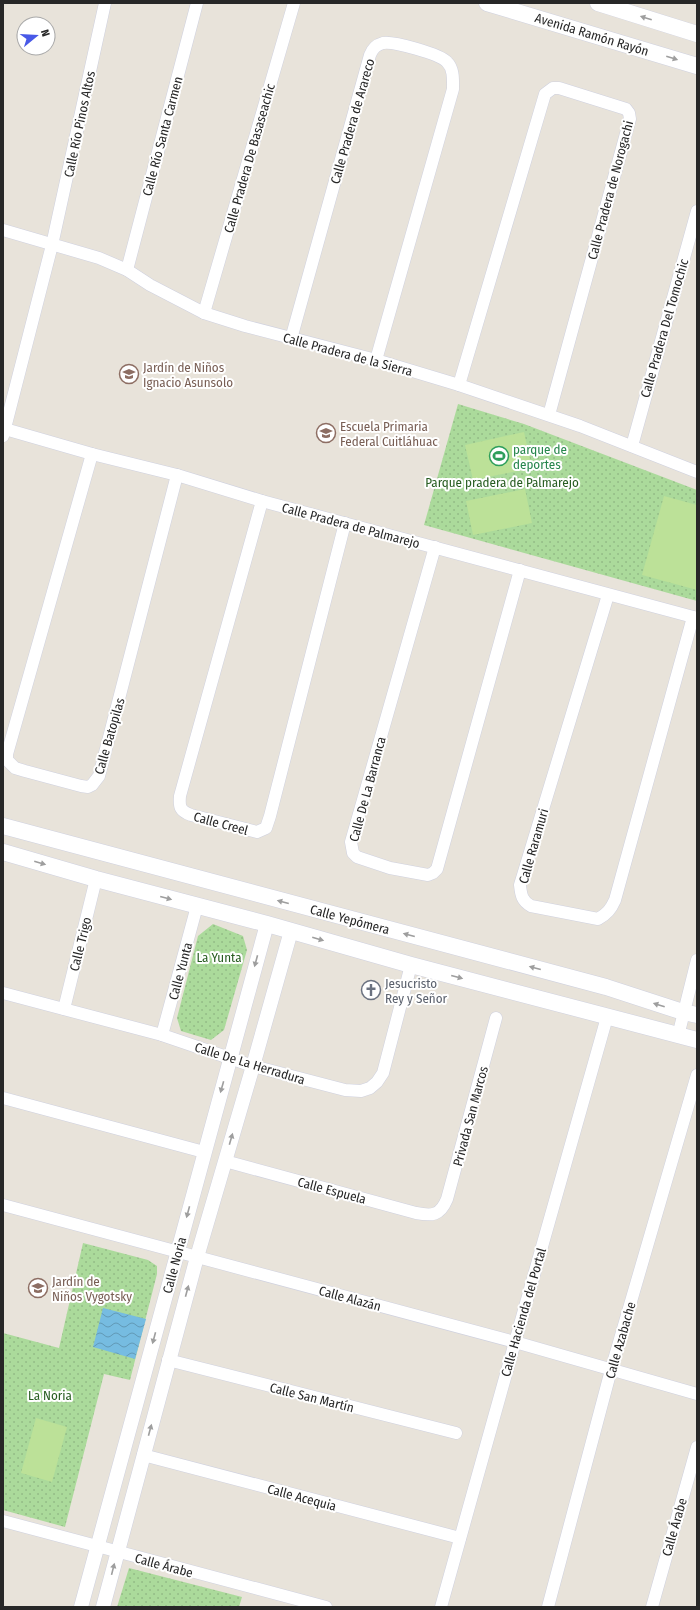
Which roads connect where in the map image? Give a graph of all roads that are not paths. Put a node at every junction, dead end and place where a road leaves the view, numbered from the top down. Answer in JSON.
{"nodes":[{"id":1,"x":105,"y":3,"type":"edge"},
{"id":2,"x":197,"y":3,"type":"edge"},
{"id":3,"x":294,"y":3,"type":"edge"},
{"id":4,"x":487,"y":3,"type":"edge"},
{"id":5,"x":598,"y":3,"type":"edge"},
{"id":6,"x":697,"y":34,"type":"edge"},
{"id":7,"x":697,"y":66,"type":"edge"},
{"id":8,"x":697,"y":211,"type":"edge"},
{"id":9,"x":3,"y":230,"type":"edge"},
{"id":10,"x":52,"y":245,"type":"junction"},
{"id":11,"x":127,"y":270,"type":"junction"},
{"id":12,"x":204,"y":313,"type":"junction"},
{"id":13,"x":291,"y":339,"type":"junction"},
{"id":14,"x":376,"y":360,"type":"junction"},
{"id":15,"x":459,"y":385,"type":"junction"},
{"id":16,"x":549,"y":415,"type":"junction"},
{"id":17,"x":4,"y":433,"type":"edge"},
{"id":18,"x":632,"y":446,"type":"junction"},
{"id":19,"x":92,"y":454,"type":"junction"},
{"id":20,"x":697,"y":472,"type":"edge"},
{"id":21,"x":177,"y":475,"type":"junction"},
{"id":22,"x":262,"y":501,"type":"junction"},
{"id":23,"x":345,"y":523,"type":"junction"},
{"id":24,"x":434,"y":547,"type":"junction"},
{"id":25,"x":520,"y":570,"type":"junction"},
{"id":26,"x":608,"y":595,"type":"junction"},
{"id":27,"x":695,"y":617,"type":"edge"},
{"id":28,"x":3,"y":826,"type":"edge"},
{"id":29,"x":3,"y":852,"type":"edge"},
{"id":30,"x":96,"y":879,"type":"junction"},
{"id":31,"x":197,"y":906,"type":"junction"},
{"id":32,"x":266,"y":924,"type":"junction"},
{"id":33,"x":291,"y":931,"type":"junction"},
{"id":34,"x":697,"y":960,"type":"edge"},
{"id":35,"x":411,"y":965,"type":"junction"},
{"id":36,"x":3,"y":993,"type":"edge"},
{"id":37,"x":64,"y":1008,"type":"junction"},
{"id":38,"x":690,"y":1014,"type":"edge"},
{"id":39,"x":607,"y":1017,"type":"junction"},
{"id":40,"x":496,"y":1018,"type":"dead end"},
{"id":41,"x":162,"y":1036,"type":"junction"},
{"id":42,"x":678,"y":1036,"type":"junction"},
{"id":43,"x":697,"y":1040,"type":"edge"},
{"id":44,"x":231,"y":1058,"type":"junction"},
{"id":45,"x":253,"y":1066,"type":"junction"},
{"id":46,"x":697,"y":1075,"type":"edge"},
{"id":47,"x":3,"y":1098,"type":"edge"},
{"id":48,"x":204,"y":1152,"type":"junction"},
{"id":49,"x":225,"y":1161,"type":"junction"},
{"id":50,"x":3,"y":1204,"type":"edge"},
{"id":51,"x":439,"y":1211,"type":"joint"},
{"id":52,"x":177,"y":1252,"type":"junction"},
{"id":53,"x":197,"y":1257,"type":"junction"},
{"id":54,"x":515,"y":1342,"type":"junction"},
{"id":55,"x":168,"y":1360,"type":"junction"},
{"id":56,"x":611,"y":1370,"type":"junction"},
{"id":57,"x":697,"y":1394,"type":"edge"},
{"id":58,"x":456,"y":1434,"type":"dead end"},
{"id":59,"x":697,"y":1447,"type":"edge"},
{"id":60,"x":144,"y":1455,"type":"junction"},
{"id":61,"x":3,"y":1521,"type":"edge"},
{"id":62,"x":460,"y":1538,"type":"junction"},
{"id":63,"x":98,"y":1547,"type":"junction"},
{"id":64,"x":117,"y":1552,"type":"junction"},
{"id":65,"x":81,"y":1607,"type":"edge"},
{"id":66,"x":103,"y":1607,"type":"edge"},
{"id":67,"x":326,"y":1607,"type":"edge"},
{"id":68,"x":441,"y":1607,"type":"edge"},
{"id":69,"x":548,"y":1607,"type":"edge"},
{"id":70,"x":652,"y":1607,"type":"edge"}],
"edges":[{"from":1,"to":10,"type":"street","name":"Calle Río Pinos Altos"},
{"from":2,"to":11,"type":"street","name":"Calle Río Santa Carmen"},
{"from":3,"to":12,"type":"street","name":"Calle Pradera De Basaseachic"},
{"from":4,"to":7,"type":"main road","name":"Avenida Ramón Rayón","one_way":true},
{"from":6,"to":5,"type":"main road","one_way":true},
{"from":8,"to":18,"type":"street","name":"Calle Pradera Del Tomochic"},
{"from":9,"to":10,"type":"street","name":"Calle Pradera de la Sierra"},
{"from":10,"to":11,"type":"street","name":"Calle Pradera de la Sierra"},
{"from":10,"to":17,"type":"street","name":"Calle Río Pinos Altos"},
{"from":11,"to":12,"type":"street","name":"Calle Pradera de la Sierra"},
{"from":12,"to":13,"type":"street","name":"Calle Pradera de la Sierra"},
{"from":13,"to":14,"type":"street","name":"Calle Pradera de la Sierra"},
{"from":13,"to":14,"type":"street","name":"Calle Pradera de Arareco"},
{"from":14,"to":15,"type":"street","name":"Calle Pradera de la Sierra"},
{"from":15,"to":16,"type":"street","name":"Calle Pradera de la Sierra"},
{"from":15,"to":16,"type":"street","name":"Calle Pradera de Norogachi"},
{"from":16,"to":18,"type":"street","name":"Calle Pradera de la Sierra"},
{"from":17,"to":19,"type":"street","name":"Calle Pradera de Palmarejo"},
{"from":18,"to":20,"type":"street","name":"Calle Pradera de la Sierra"},
{"from":19,"to":21,"type":"street","name":"Calle Pradera de Palmarejo"},
{"from":19,"to":21,"type":"street","name":"Calle Batopilas"},
{"from":21,"to":22,"type":"street","name":"Calle Pradera de Palmarejo"},
{"from":22,"to":23,"type":"street","name":"Calle Pradera de Palmarejo"},
{"from":22,"to":23,"type":"street","name":"Calle Creel"},
{"from":23,"to":24,"type":"street","name":"Calle Pradera de Palmarejo"},
{"from":24,"to":25,"type":"street","name":"Calle Pradera de Palmarejo"},
{"from":24,"to":25,"type":"street","name":"Calle De La Barranca"},
{"from":25,"to":26,"type":"street","name":"Calle Pradera de Palmarejo"},
{"from":26,"to":27,"type":"street","name":"Calle Pradera de Palmarejo"},
{"from":26,"to":27,"type":"street","name":"Calle Raramuri"},
{"from":38,"to":28,"type":"main road","name":"Calle Yepómera","one_way":true},
{"from":29,"to":30,"type":"main road","name":"Calle Yepómera","one_way":true},
{"from":30,"to":31,"type":"main road","name":"Calle Yepómera","one_way":true},
{"from":30,"to":37,"type":"street","name":"Calle Trigo"},
{"from":31,"to":32,"type":"main road","name":"Calle Yepómera"},
{"from":31,"to":41,"type":"street","name":"Calle Yunta"},
{"from":32,"to":33,"type":"main road","name":"Calle Yepómera"},
{"from":32,"to":44,"type":"street","name":"Calle Noria","one_way":true},
{"from":33,"to":35,"type":"main road","name":"Calle Yepómera","one_way":true},
{"from":33,"to":45,"type":"street","name":"Calle Noria"},
{"from":34,"to":38,"type":"street"},
{"from":35,"to":39,"type":"main road","name":"Calle Yepómera","one_way":true},
{"from":35,"to":45,"type":"street","name":"Calle De La Herradura"},
{"from":36,"to":37,"type":"street","name":"Calle De La Herradura"},
{"from":37,"to":41,"type":"street","name":"Calle De La Herradura"},
{"from":38,"to":42,"type":"street"},
{"from":39,"to":42,"type":"main road","name":"Calle Yepómera"},
{"from":39,"to":54,"type":"street","name":"Calle Hacienda del Portal"},
{"from":40,"to":51,"type":"street","name":"Privada San Marcos"},
{"from":41,"to":44,"type":"street","name":"Calle De La Herradura"},
{"from":42,"to":43,"type":"main road","name":"Calle Yepómera"},
{"from":44,"to":45,"type":"street","name":"Calle De La Herradura"},
{"from":44,"to":48,"type":"street","name":"Calle Noria","one_way":true},
{"from":49,"to":45,"type":"street","name":"Calle Noria","one_way":true},
{"from":46,"to":56,"type":"street","name":"Calle Azabache"},
{"from":47,"to":48,"type":"street"},
{"from":48,"to":52,"type":"street","name":"Calle Noria","one_way":true},
{"from":49,"to":51,"type":"street","name":"Calle Espuela"},
{"from":49,"to":53,"type":"street","name":"Calle Noria"},
{"from":50,"to":52,"type":"street","name":"Calle Alazán"},
{"from":52,"to":53,"type":"street","name":"Calle Alazán"},
{"from":52,"to":63,"type":"street","name":"Calle Noria","one_way":true},
{"from":53,"to":54,"type":"street","name":"Calle Alazán"},
{"from":55,"to":53,"type":"street","name":"Calle Noria","one_way":true},
{"from":54,"to":56,"type":"street","name":"Calle Alazán"},
{"from":54,"to":62,"type":"street","name":"Calle Hacienda del Portal"},
{"from":55,"to":58,"type":"street","name":"Calle San Martín"},
{"from":60,"to":55,"type":"street","name":"Calle Noria","one_way":true},
{"from":56,"to":57,"type":"street","name":"Calle Alazán"},
{"from":56,"to":69,"type":"street","name":"Calle Azabache"},
{"from":59,"to":70,"type":"street","name":"Calle Árabe"},
{"from":60,"to":62,"type":"street","name":"Calle Acequia"},
{"from":60,"to":64,"type":"street","name":"Calle Noria"},
{"from":61,"to":63,"type":"street","name":"Calle Árabe"},
{"from":62,"to":68,"type":"street","name":"Calle Hacienda del Portal"},
{"from":63,"to":64,"type":"street","name":"Calle Árabe"},
{"from":63,"to":65,"type":"street","name":"Calle Noria"},
{"from":66,"to":64,"type":"street","name":"Calle Noria","one_way":true},
{"from":64,"to":67,"type":"street","name":"Calle Árabe"}]}
